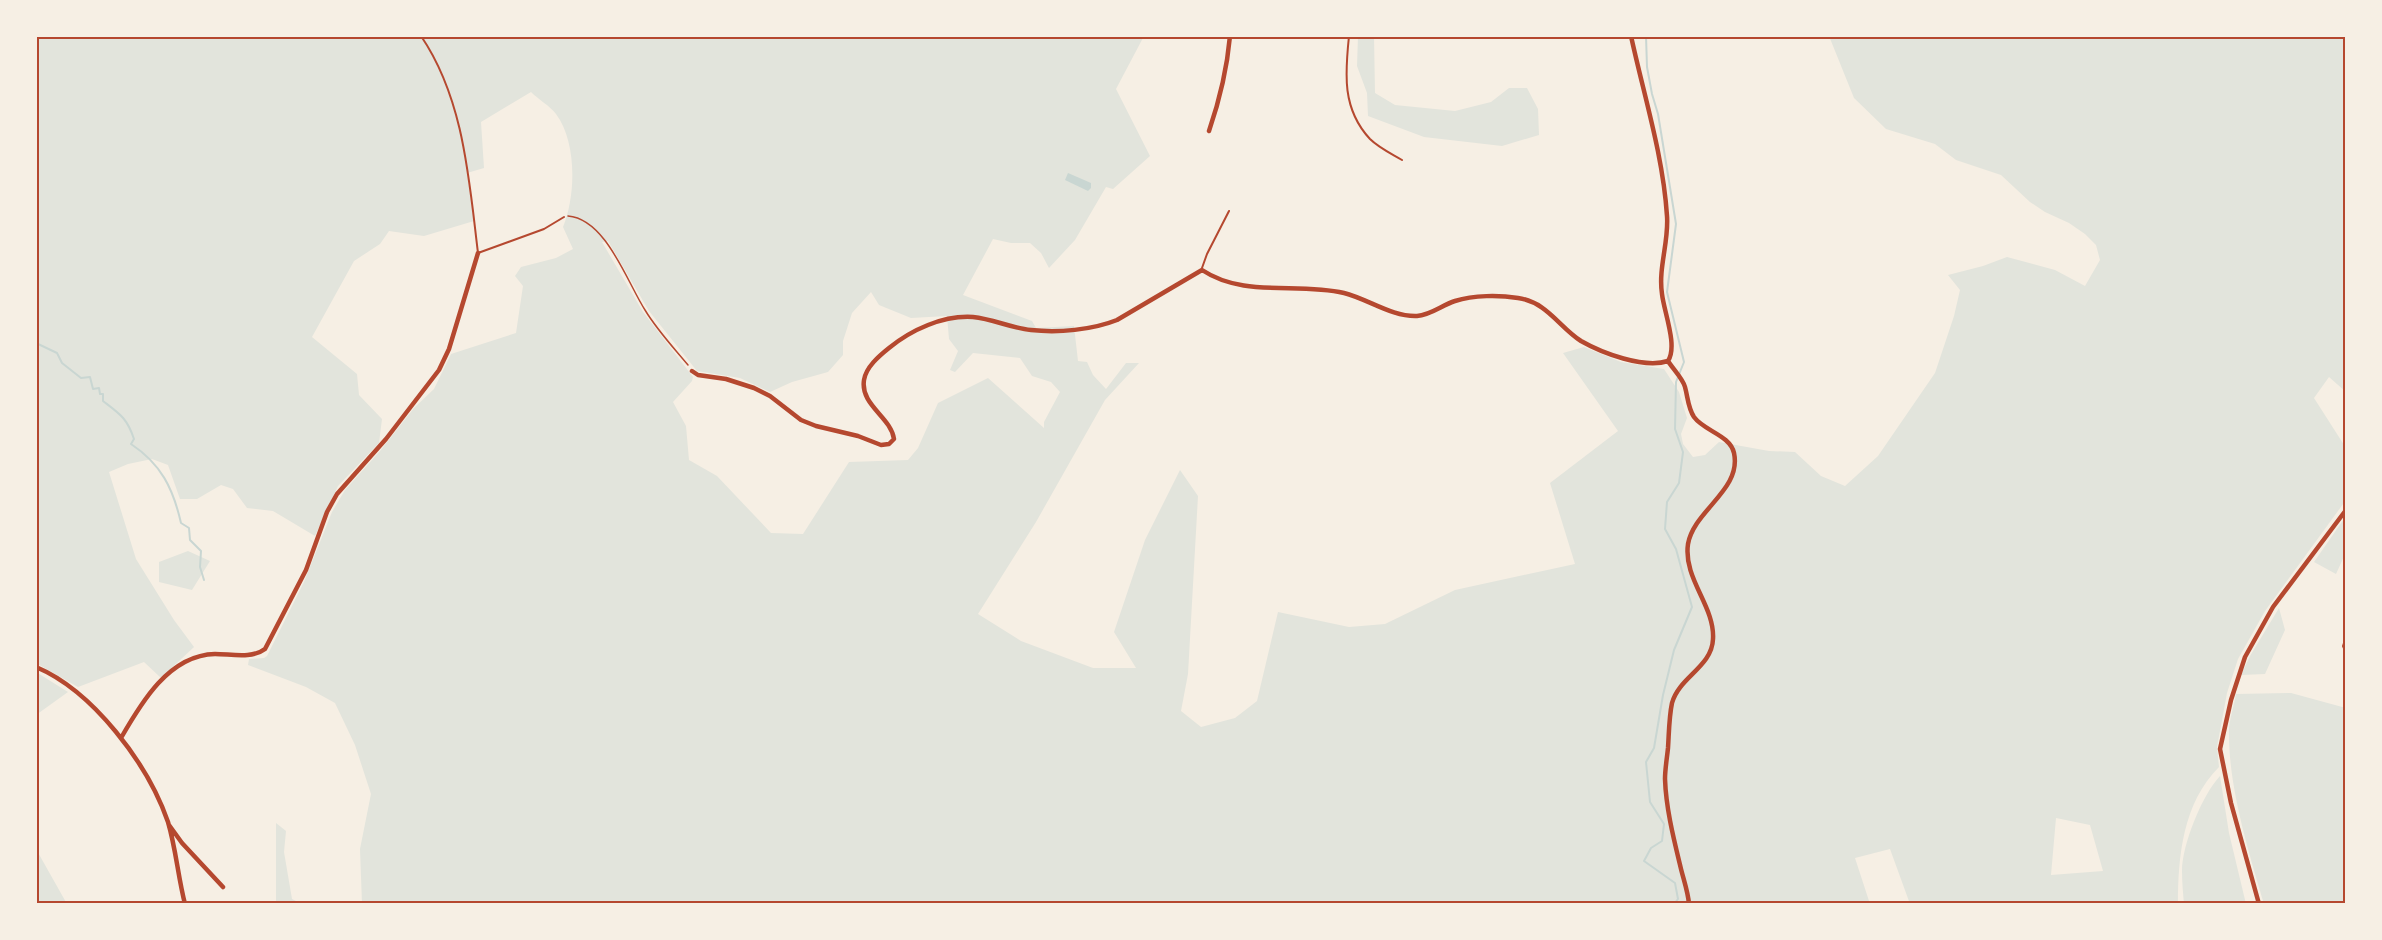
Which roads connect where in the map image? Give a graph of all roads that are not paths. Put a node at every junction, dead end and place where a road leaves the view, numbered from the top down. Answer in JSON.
{"nodes":[{"id":1,"x":421,"y":36,"type":"edge"},
{"id":2,"x":1230,"y":36,"type":"edge"},
{"id":3,"x":1349,"y":36,"type":"edge"},
{"id":4,"x":1631,"y":36,"type":"edge"},
{"id":5,"x":1209,"y":131,"type":"dead end"},
{"id":6,"x":1402,"y":160,"type":"dead end"},
{"id":7,"x":1230,"y":212,"type":"dead end"},
{"id":8,"x":564,"y":217,"type":"road end"},
{"id":9,"x":478,"y":253,"type":"junction"},
{"id":10,"x":1202,"y":270,"type":"junction"},
{"id":11,"x":1668,"y":361,"type":"junction"},
{"id":12,"x":692,"y":371,"type":"road end"},
{"id":13,"x":2346,"y":510,"type":"edge"},
{"id":14,"x":2346,"y":637,"type":"edge"},
{"id":15,"x":2346,"y":653,"type":"edge"},
{"id":16,"x":36,"y":667,"type":"edge"},
{"id":17,"x":121,"y":738,"type":"junction"},
{"id":18,"x":168,"y":823,"type":"junction"},
{"id":19,"x":223,"y":887,"type":"dead end"},
{"id":20,"x":185,"y":904,"type":"edge"},
{"id":21,"x":1689,"y":904,"type":"edge"},
{"id":22,"x":2259,"y":904,"type":"edge"}],
"edges":[{"from":1,"to":9,"type":"lane"},
{"from":2,"to":5,"type":"street"},
{"from":3,"to":6,"type":"lane"},
{"from":4,"to":11,"type":"street"},
{"from":7,"to":10,"type":"lane"},
{"from":8,"to":9,"type":"lane"},
{"from":9,"to":17,"type":"street"},
{"from":10,"to":11,"type":"street"},
{"from":10,"to":12,"type":"street"},
{"from":11,"to":21,"type":"street"},
{"from":13,"to":22,"type":"street"},
{"from":14,"to":15,"type":"lane"},
{"from":16,"to":17,"type":"street"},
{"from":17,"to":18,"type":"street"},
{"from":18,"to":19,"type":"street"},
{"from":18,"to":20,"type":"street"}]}
